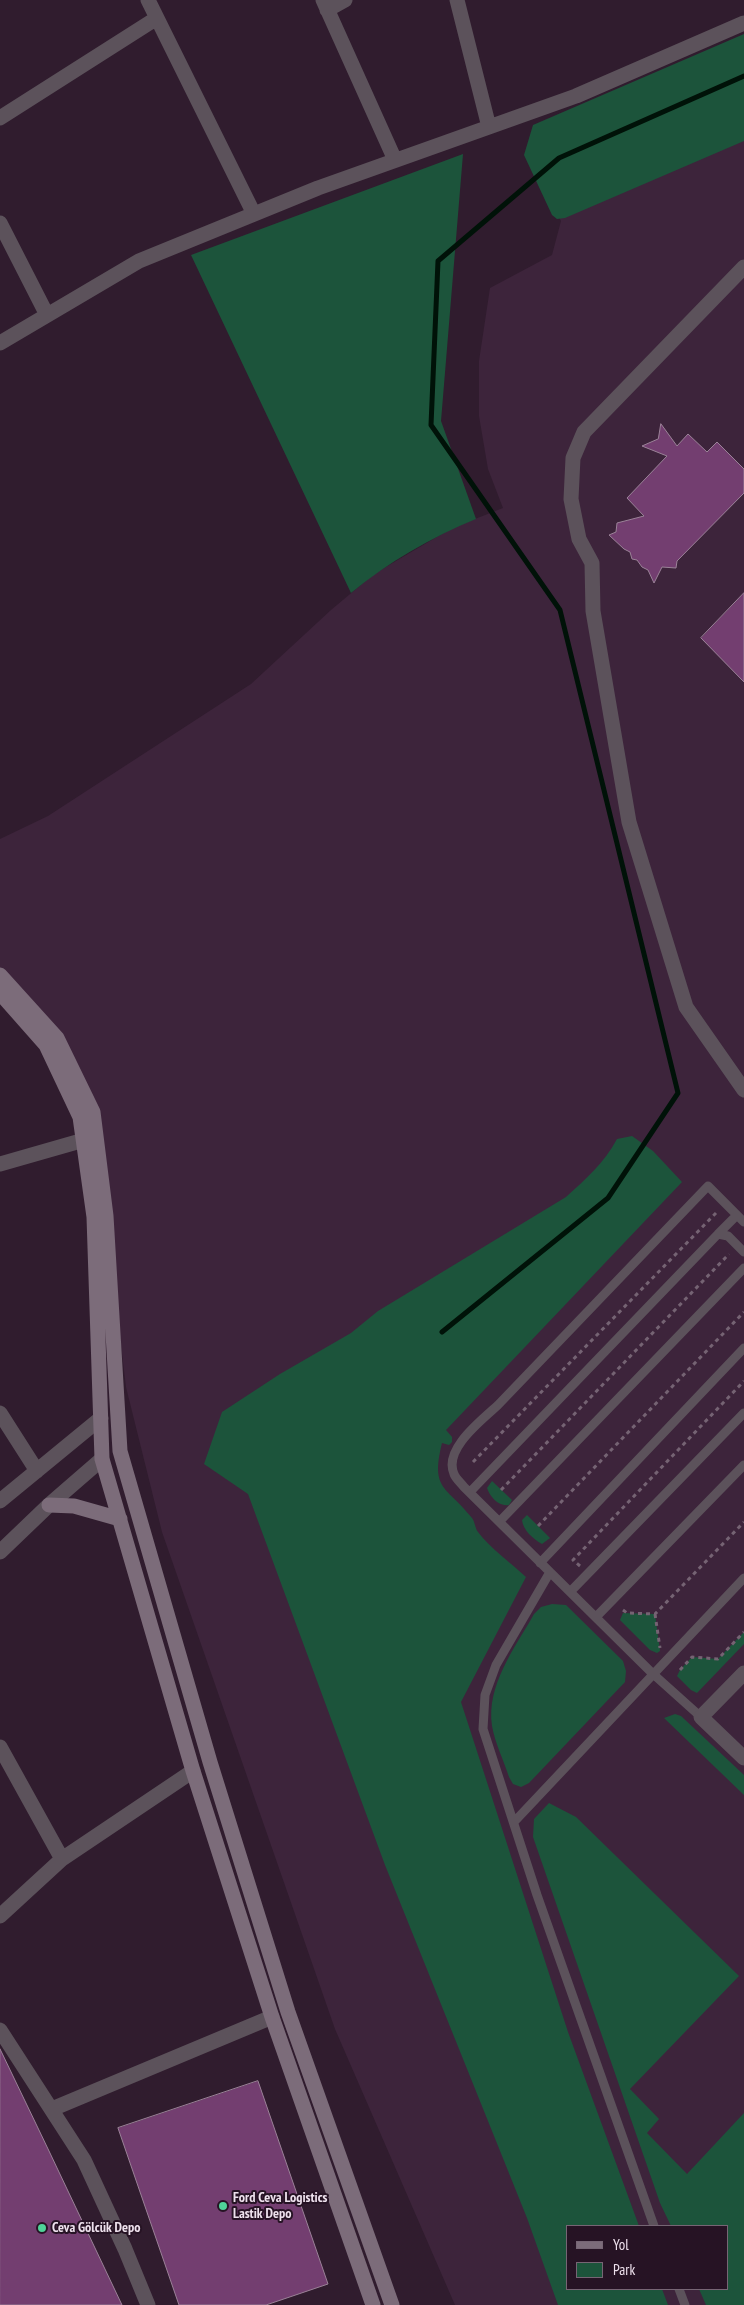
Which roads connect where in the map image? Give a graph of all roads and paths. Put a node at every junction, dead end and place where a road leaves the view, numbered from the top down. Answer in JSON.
{"nodes":[{"id":1,"x":148,"y":0,"type":"edge"},
{"id":2,"x":344,"y":0,"type":"edge"},
{"id":3,"x":457,"y":0,"type":"edge"},
{"id":4,"x":325,"y":5,"type":"edge"},
{"id":5,"x":157,"y":18,"type":"junction"},
{"id":6,"x":744,"y":23,"type":"edge"},
{"id":7,"x":0,"y":118,"type":"edge"},
{"id":8,"x":489,"y":127,"type":"junction"},
{"id":9,"x":395,"y":160,"type":"junction"},
{"id":10,"x":254,"y":214,"type":"junction"},
{"id":11,"x":0,"y":223,"type":"edge"},
{"id":12,"x":744,"y":267,"type":"edge"},
{"id":13,"x":47,"y":315,"type":"junction"},
{"id":14,"x":0,"y":343,"type":"edge"},
{"id":15,"x":0,"y":975,"type":"edge"},
{"id":16,"x":0,"y":994,"type":"edge"},
{"id":17,"x":744,"y":1090,"type":"edge"},
{"id":18,"x":84,"y":1140,"type":"junction"},
{"id":19,"x":0,"y":1164,"type":"edge"},
{"id":20,"x":737,"y":1215,"type":"junction"},
{"id":21,"x":744,"y":1222,"type":"edge"},
{"id":22,"x":728,"y":1224,"type":"junction"},
{"id":23,"x":718,"y":1234,"type":"junction"},
{"id":24,"x":742,"y":1249,"type":"edge"},
{"id":25,"x":744,"y":1268,"type":"edge"},
{"id":26,"x":744,"y":1312,"type":"edge"},
{"id":27,"x":744,"y":1348,"type":"edge"},
{"id":28,"x":744,"y":1381,"type":"edge"},
{"id":29,"x":0,"y":1413,"type":"edge"},
{"id":30,"x":744,"y":1413,"type":"edge"},
{"id":31,"x":101,"y":1418,"type":"junction"},
{"id":32,"x":102,"y":1459,"type":"junction"},
{"id":33,"x":473,"y":1462,"type":"dead end"},
{"id":34,"x":744,"y":1465,"type":"edge"},
{"id":35,"x":37,"y":1471,"type":"junction"},
{"id":36,"x":501,"y":1490,"type":"dead end"},
{"id":37,"x":470,"y":1492,"type":"junction"},
{"id":38,"x":0,"y":1501,"type":"edge"},
{"id":39,"x":49,"y":1504,"type":"junction"},
{"id":40,"x":120,"y":1519,"type":"junction"},
{"id":41,"x":500,"y":1522,"type":"junction"},
{"id":42,"x":744,"y":1522,"type":"edge"},
{"id":43,"x":538,"y":1526,"type":"dead end"},
{"id":44,"x":0,"y":1552,"type":"edge"},
{"id":45,"x":573,"y":1560,"type":"dead end"},
{"id":46,"x":540,"y":1563,"type":"junction"},
{"id":47,"x":550,"y":1572,"type":"junction"},
{"id":48,"x":744,"y":1578,"type":"edge"},
{"id":49,"x":570,"y":1592,"type":"junction"},
{"id":50,"x":623,"y":1610,"type":"dead end"},
{"id":51,"x":655,"y":1614,"type":"junction"},
{"id":52,"x":596,"y":1617,"type":"junction"},
{"id":53,"x":744,"y":1632,"type":"edge"},
{"id":54,"x":660,"y":1651,"type":"dead end"},
{"id":55,"x":680,"y":1670,"type":"dead end"},
{"id":56,"x":652,"y":1673,"type":"junction"},
{"id":57,"x":744,"y":1673,"type":"edge"},
{"id":58,"x":701,"y":1717,"type":"junction"},
{"id":59,"x":0,"y":1747,"type":"edge"},
{"id":60,"x":744,"y":1758,"type":"edge"},
{"id":61,"x":193,"y":1771,"type":"junction"},
{"id":62,"x":514,"y":1822,"type":"junction"},
{"id":63,"x":62,"y":1859,"type":"junction"},
{"id":64,"x":0,"y":1916,"type":"edge"},
{"id":65,"x":272,"y":2018,"type":"junction"},
{"id":66,"x":0,"y":2030,"type":"edge"},
{"id":67,"x":52,"y":2109,"type":"junction"},
{"id":68,"x":654,"y":2225,"type":"edge"},
{"id":69,"x":679,"y":2290,"type":"edge"},
{"id":70,"x":148,"y":2305,"type":"edge"},
{"id":71,"x":373,"y":2305,"type":"edge"},
{"id":72,"x":392,"y":2305,"type":"edge"},
{"id":73,"x":685,"y":2305,"type":"edge"}],
"edges":[{"from":1,"to":5,"type":"street"},
{"from":2,"to":4,"type":"street"},
{"from":3,"to":8,"type":"street"},
{"from":4,"to":9,"type":"street"},
{"from":5,"to":7,"type":"street"},
{"from":5,"to":10,"type":"street"},
{"from":6,"to":8,"type":"street"},
{"from":8,"to":9,"type":"street"},
{"from":9,"to":10,"type":"street"},
{"from":10,"to":13,"type":"street"},
{"from":11,"to":13,"type":"street"},
{"from":12,"to":17,"type":"street"},
{"from":13,"to":14,"type":"street"},
{"from":15,"to":72,"type":"main road"},
{"from":16,"to":18,"type":"main road"},
{"from":18,"to":19,"type":"street"},
{"from":18,"to":31,"type":"main road"},
{"from":20,"to":21,"type":"lane"},
{"from":20,"to":22,"type":"lane"},
{"from":20,"to":37,"type":"lane"},
{"from":22,"to":23,"type":"lane"},
{"from":22,"to":33,"type":"path"},
{"from":23,"to":24,"type":"lane"},
{"from":23,"to":37,"type":"lane"},
{"from":24,"to":36,"type":"path"},
{"from":25,"to":41,"type":"lane"},
{"from":26,"to":43,"type":"path"},
{"from":27,"to":46,"type":"lane"},
{"from":28,"to":45,"type":"path"},
{"from":29,"to":35,"type":"street"},
{"from":30,"to":49,"type":"lane"},
{"from":31,"to":32,"type":"main road"},
{"from":31,"to":35,"type":"street"},
{"from":32,"to":39,"type":"street"},
{"from":32,"to":40,"type":"main road"},
{"from":34,"to":52,"type":"lane"},
{"from":35,"to":38,"type":"street"},
{"from":37,"to":41,"type":"lane"},
{"from":39,"to":40,"type":"main road"},
{"from":39,"to":44,"type":"street"},
{"from":40,"to":61,"type":"main road"},
{"from":41,"to":46,"type":"lane"},
{"from":42,"to":51,"type":"path"},
{"from":46,"to":47,"type":"lane"},
{"from":47,"to":49,"type":"lane"},
{"from":47,"to":62,"type":"lane"},
{"from":48,"to":56,"type":"lane"},
{"from":49,"to":52,"type":"lane"},
{"from":50,"to":51,"type":"path"},
{"from":51,"to":54,"type":"path"},
{"from":52,"to":56,"type":"lane"},
{"from":53,"to":55,"type":"path"},
{"from":56,"to":58,"type":"lane"},
{"from":56,"to":62,"type":"lane"},
{"from":57,"to":58,"type":"street"},
{"from":58,"to":60,"type":"street"},
{"from":59,"to":63,"type":"street"},
{"from":61,"to":63,"type":"street"},
{"from":61,"to":65,"type":"main road"},
{"from":62,"to":68,"type":"lane"},
{"from":63,"to":64,"type":"street"},
{"from":65,"to":67,"type":"street"},
{"from":65,"to":71,"type":"main road"},
{"from":66,"to":67,"type":"street"},
{"from":67,"to":70,"type":"street"},
{"from":69,"to":73,"type":"lane"}]}
